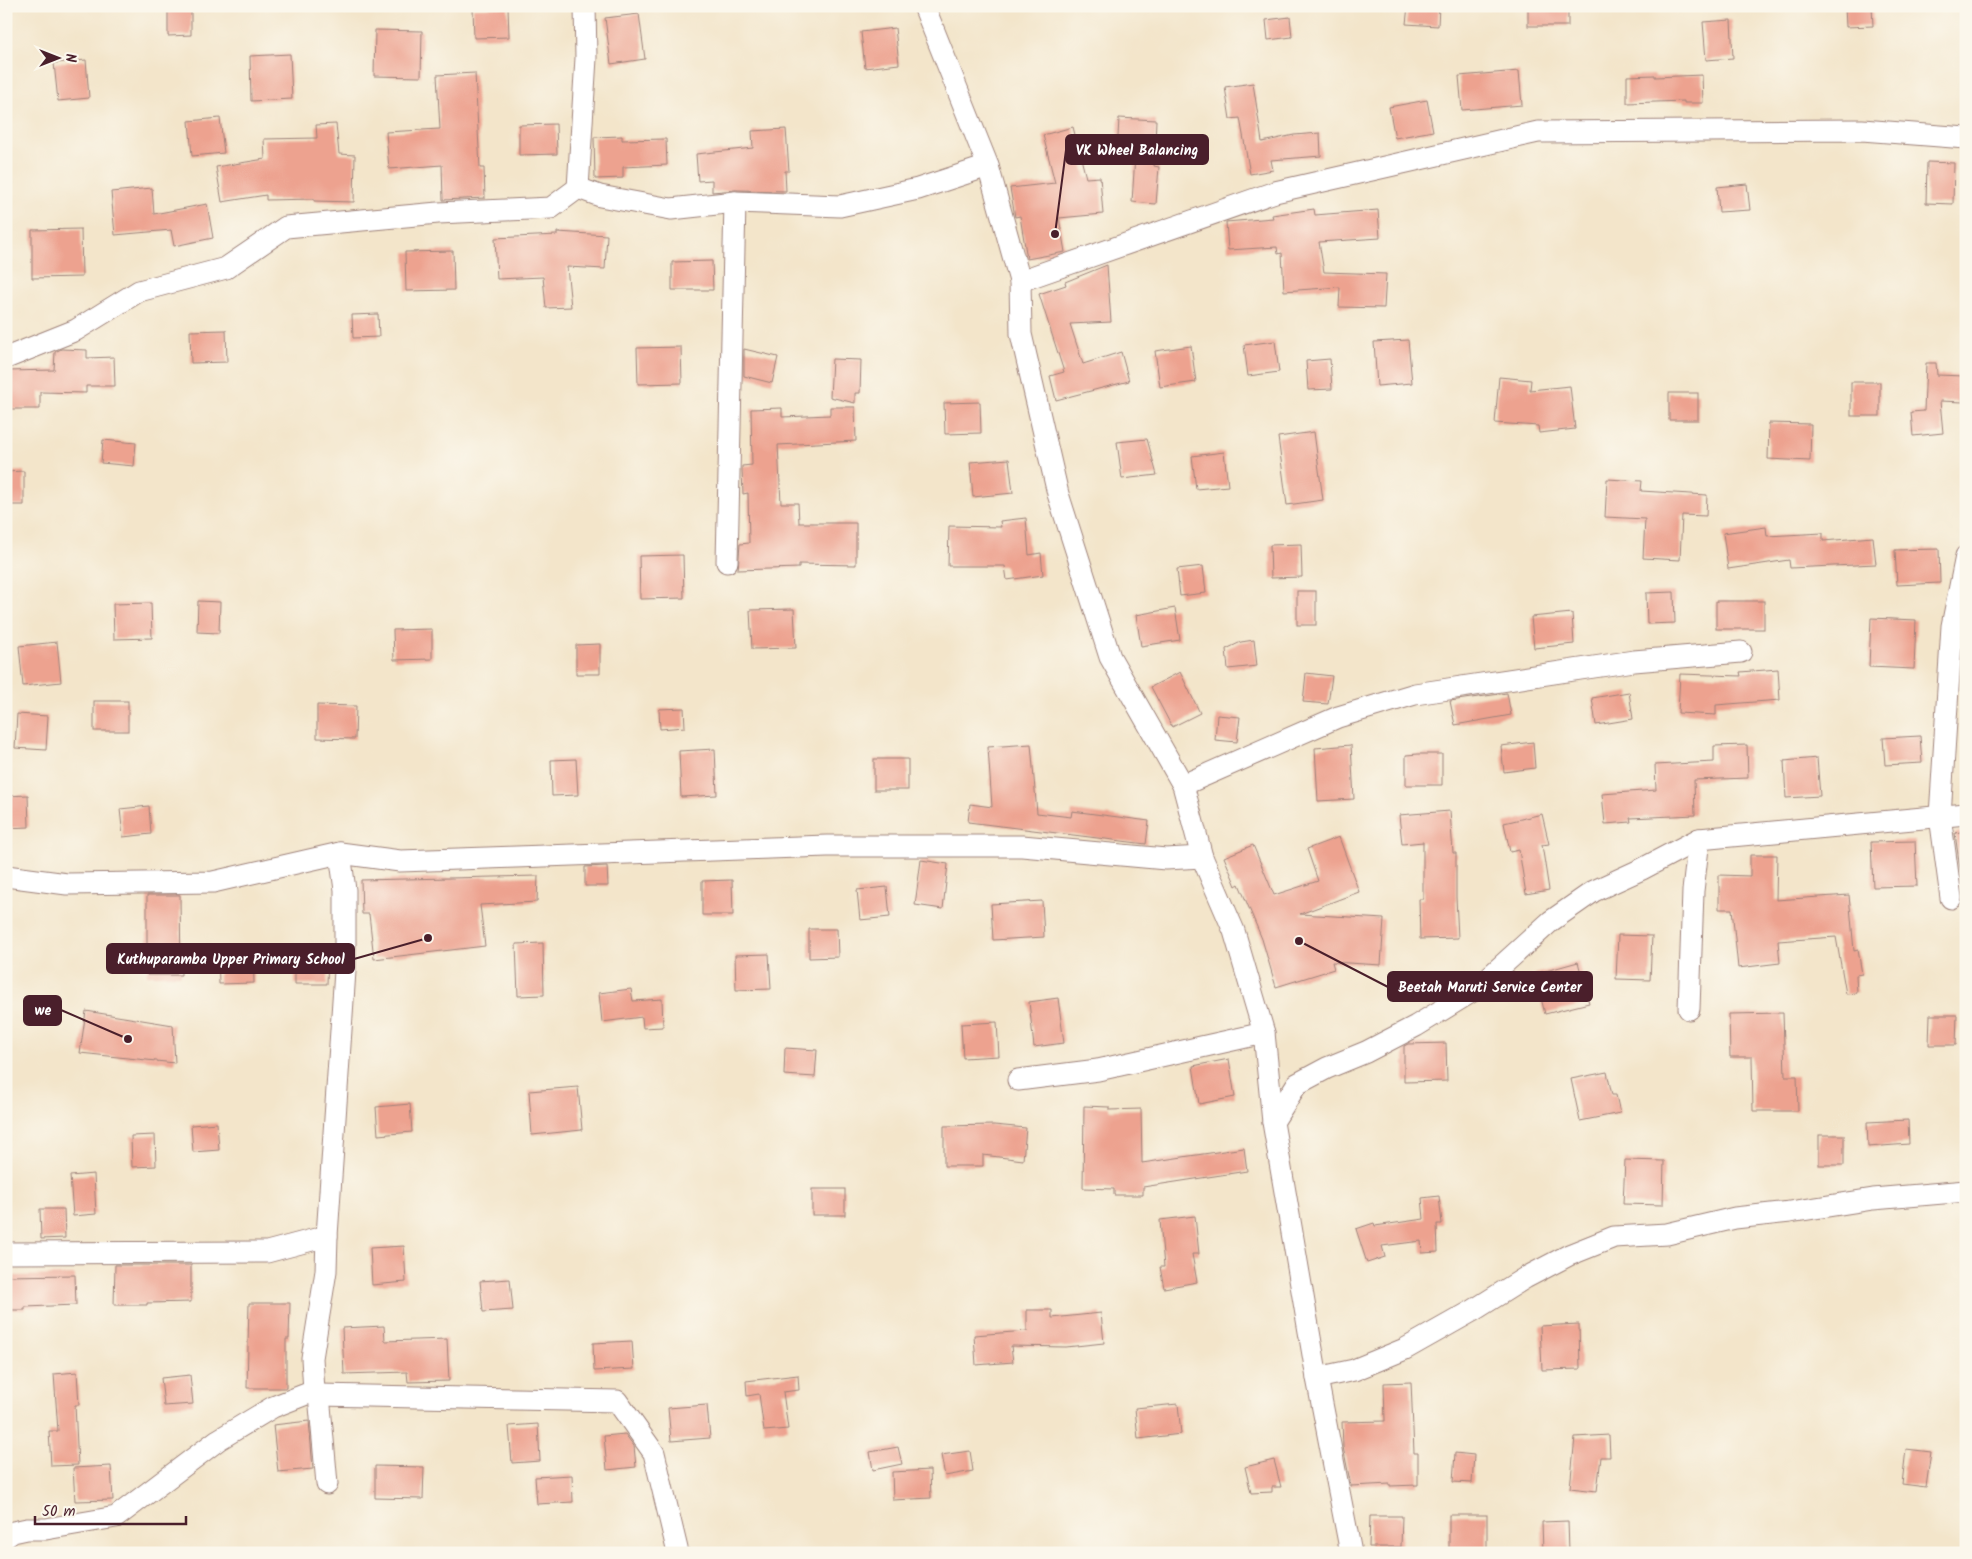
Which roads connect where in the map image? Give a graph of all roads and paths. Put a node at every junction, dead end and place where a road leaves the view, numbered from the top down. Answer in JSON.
{"nodes":[{"id":1,"x":585,"y":6,"type":"edge"},
{"id":2,"x":924,"y":6,"type":"edge"},
{"id":3,"x":1966,"y":138,"type":"edge"},
{"id":4,"x":988,"y":166,"type":"junction"},
{"id":5,"x":578,"y":188,"type":"junction"},
{"id":6,"x":735,"y":202,"type":"junction"},
{"id":7,"x":1020,"y":280,"type":"junction"},
{"id":8,"x":6,"y":358,"type":"edge"},
{"id":9,"x":1966,"y":556,"type":"edge"},
{"id":10,"x":727,"y":562,"type":"dead end"},
{"id":11,"x":1741,"y":652,"type":"dead end"},
{"id":12,"x":1183,"y":785,"type":"junction"},
{"id":13,"x":1966,"y":814,"type":"edge"},
{"id":14,"x":1940,"y":816,"type":"junction"},
{"id":15,"x":1699,"y":839,"type":"junction"},
{"id":16,"x":340,"y":853,"type":"junction"},
{"id":17,"x":1202,"y":857,"type":"junction"},
{"id":18,"x":6,"y":876,"type":"edge"},
{"id":19,"x":1951,"y":898,"type":"dead end"},
{"id":20,"x":1689,"y":1009,"type":"dead end"},
{"id":21,"x":1264,"y":1033,"type":"junction"},
{"id":22,"x":1018,"y":1080,"type":"dead end"},
{"id":23,"x":1274,"y":1122,"type":"junction"},
{"id":24,"x":1966,"y":1192,"type":"edge"},
{"id":25,"x":327,"y":1236,"type":"junction"},
{"id":26,"x":6,"y":1253,"type":"edge"},
{"id":27,"x":1318,"y":1378,"type":"junction"},
{"id":28,"x":317,"y":1393,"type":"junction"},
{"id":29,"x":327,"y":1484,"type":"dead end"},
{"id":30,"x":6,"y":1537,"type":"edge"},
{"id":31,"x":678,"y":1553,"type":"edge"},
{"id":32,"x":1351,"y":1553,"type":"edge"}],
"edges":[{"from":1,"to":5,"type":"street"},
{"from":2,"to":4,"type":"street"},
{"from":3,"to":7,"type":"street"},
{"from":4,"to":6,"type":"street"},
{"from":4,"to":7,"type":"street"},
{"from":5,"to":6,"type":"street"},
{"from":5,"to":8,"type":"street"},
{"from":6,"to":10,"type":"street"},
{"from":7,"to":12,"type":"street"},
{"from":9,"to":14,"type":"street"},
{"from":11,"to":12,"type":"street"},
{"from":12,"to":17,"type":"street"},
{"from":13,"to":14,"type":"street"},
{"from":14,"to":15,"type":"street"},
{"from":14,"to":19,"type":"street"},
{"from":15,"to":20,"type":"street"},
{"from":15,"to":23,"type":"street"},
{"from":16,"to":17,"type":"street"},
{"from":16,"to":18,"type":"street"},
{"from":16,"to":25,"type":"street"},
{"from":17,"to":21,"type":"street"},
{"from":21,"to":22,"type":"street"},
{"from":21,"to":23,"type":"street"},
{"from":23,"to":27,"type":"street"},
{"from":24,"to":27,"type":"street"},
{"from":25,"to":26,"type":"street"},
{"from":25,"to":28,"type":"street"},
{"from":27,"to":32,"type":"street"},
{"from":28,"to":29,"type":"street"},
{"from":28,"to":30,"type":"street"},
{"from":28,"to":31,"type":"street"}]}
